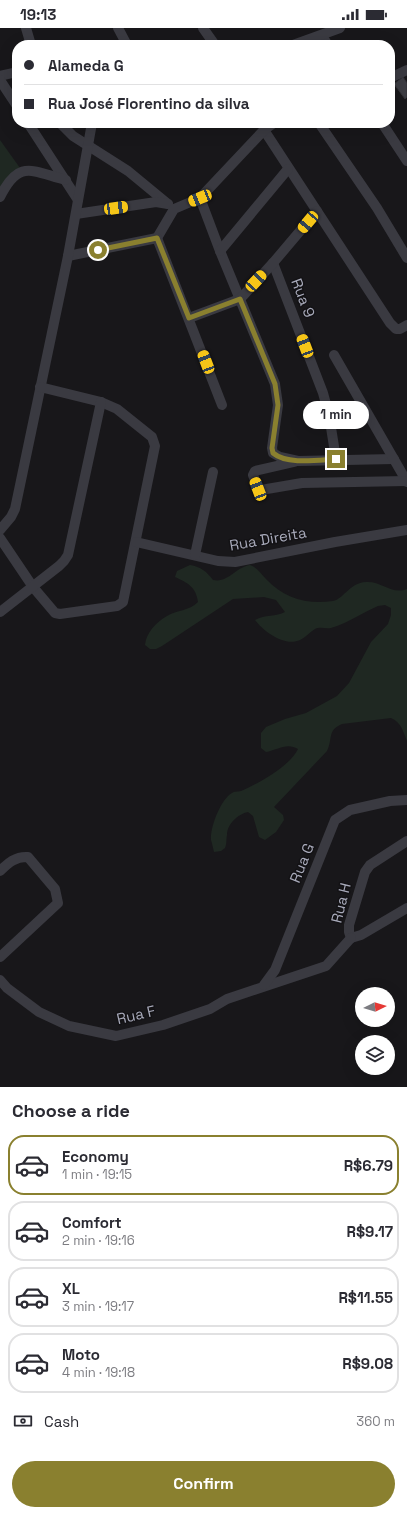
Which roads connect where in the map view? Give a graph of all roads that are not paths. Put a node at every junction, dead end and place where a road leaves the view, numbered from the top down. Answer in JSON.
{"nodes":[{"id":1,"x":26,"y":28,"type":"edge"},
{"id":2,"x":118,"y":28,"type":"edge"},
{"id":3,"x":203,"y":28,"type":"edge"},
{"id":4,"x":340,"y":28,"type":"edge"},
{"id":5,"x":322,"y":36,"type":"junction"},
{"id":6,"x":30,"y":40,"type":"edge"},
{"id":7,"x":124,"y":40,"type":"edge"},
{"id":8,"x":211,"y":40,"type":"edge"},
{"id":9,"x":309,"y":40,"type":"edge"},
{"id":10,"x":325,"y":40,"type":"edge"},
{"id":11,"x":407,"y":70,"type":"edge"},
{"id":12,"x":12,"y":73,"type":"edge"},
{"id":13,"x":0,"y":76,"type":"edge"},
{"id":14,"x":395,"y":76,"type":"edge"},
{"id":15,"x":0,"y":80,"type":"edge"},
{"id":16,"x":12,"y":98,"type":"edge"},
{"id":17,"x":31,"y":128,"type":"edge"},
{"id":18,"x":65,"y":128,"type":"edge"},
{"id":19,"x":91,"y":128,"type":"edge"},
{"id":20,"x":267,"y":128,"type":"edge"},
{"id":21,"x":322,"y":128,"type":"edge"},
{"id":22,"x":385,"y":128,"type":"edge"},
{"id":23,"x":264,"y":130,"type":"junction"},
{"id":24,"x":88,"y":146,"type":"junction"},
{"id":25,"x":407,"y":161,"type":"edge"},
{"id":26,"x":288,"y":169,"type":"junction"},
{"id":27,"x":66,"y":180,"type":"junction"},
{"id":28,"x":0,"y":197,"type":"edge"},
{"id":29,"x":200,"y":198,"type":"junction"},
{"id":30,"x":78,"y":200,"type":"junction"},
{"id":31,"x":171,"y":206,"type":"junction"},
{"id":32,"x":317,"y":211,"type":"junction"},
{"id":33,"x":76,"y":214,"type":"junction"},
{"id":34,"x":157,"y":238,"type":"junction"},
{"id":35,"x":220,"y":251,"type":"junction"},
{"id":36,"x":68,"y":256,"type":"junction"},
{"id":37,"x":407,"y":258,"type":"edge"},
{"id":38,"x":273,"y":263,"type":"junction"},
{"id":39,"x":240,"y":299,"type":"junction"},
{"id":40,"x":189,"y":318,"type":"junction"},
{"id":41,"x":404,"y":327,"type":"edge"},
{"id":42,"x":334,"y":355,"type":"dead end"},
{"id":43,"x":40,"y":387,"type":"junction"},
{"id":44,"x":101,"y":402,"type":"junction"},
{"id":45,"x":222,"y":405,"type":"dead end"},
{"id":46,"x":394,"y":458,"type":"junction"},
{"id":47,"x":336,"y":459,"type":"junction"},
{"id":48,"x":298,"y":461,"type":"junction"},
{"id":49,"x":213,"y":472,"type":"dead end"},
{"id":50,"x":407,"y":482,"type":"edge"},
{"id":51,"x":0,"y":530,"type":"edge"},
{"id":52,"x":407,"y":530,"type":"edge"},
{"id":53,"x":0,"y":538,"type":"edge"},
{"id":54,"x":136,"y":542,"type":"junction"},
{"id":55,"x":195,"y":555,"type":"junction"},
{"id":56,"x":33,"y":587,"type":"junction"},
{"id":57,"x":0,"y":612,"type":"edge"},
{"id":58,"x":407,"y":800,"type":"edge"},
{"id":59,"x":407,"y":841,"type":"edge"},
{"id":60,"x":0,"y":871,"type":"edge"},
{"id":61,"x":407,"y":908,"type":"edge"},
{"id":62,"x":351,"y":938,"type":"junction"},
{"id":63,"x":0,"y":957,"type":"edge"},
{"id":64,"x":0,"y":980,"type":"edge"},
{"id":65,"x":264,"y":985,"type":"junction"}],
"edges":[{"from":1,"to":6,"type":"street"},
{"from":2,"to":7,"type":"street"},
{"from":3,"to":8,"type":"street"},
{"from":4,"to":5,"type":"street"},
{"from":5,"to":9,"type":"street"},
{"from":5,"to":10,"type":"street"},
{"from":11,"to":14,"type":"street"},
{"from":12,"to":13,"type":"street"},
{"from":15,"to":16,"type":"street"},
{"from":17,"to":27,"type":"street"},
{"from":18,"to":24,"type":"street"},
{"from":19,"to":24,"type":"street"},
{"from":20,"to":23,"type":"street"},
{"from":21,"to":37,"type":"street"},
{"from":22,"to":25,"type":"street"},
{"from":23,"to":26,"type":"street"},
{"from":23,"to":29,"type":"street"},
{"from":24,"to":30,"type":"street"},
{"from":24,"to":31,"type":"street"},
{"from":26,"to":32,"type":"street"},
{"from":26,"to":35,"type":"street"},
{"from":27,"to":28,"type":"street"},
{"from":27,"to":30,"type":"street"},
{"from":29,"to":31,"type":"street"},
{"from":29,"to":35,"type":"street"},
{"from":30,"to":33,"type":"street"},
{"from":31,"to":33,"type":"street"},
{"from":31,"to":34,"type":"street"},
{"from":32,"to":38,"type":"street"},
{"from":32,"to":41,"type":"street"},
{"from":33,"to":36,"type":"street"},
{"from":34,"to":36,"type":"street"},
{"from":34,"to":40,"type":"street"},
{"from":35,"to":39,"type":"street"},
{"from":36,"to":43,"type":"street"},
{"from":38,"to":39,"type":"street"},
{"from":38,"to":47,"type":"street","name":"Rua 9"},
{"from":39,"to":40,"type":"street"},
{"from":39,"to":48,"type":"street"},
{"from":40,"to":45,"type":"street"},
{"from":42,"to":46,"type":"street"},
{"from":43,"to":44,"type":"street"},
{"from":43,"to":51,"type":"street"},
{"from":44,"to":54,"type":"street"},
{"from":44,"to":56,"type":"street"},
{"from":46,"to":47,"type":"street"},
{"from":46,"to":50,"type":"street"},
{"from":47,"to":48,"type":"street"},
{"from":48,"to":50,"type":"street"},
{"from":49,"to":55,"type":"street"},
{"from":52,"to":55,"type":"street","name":"Rua Direita"},
{"from":53,"to":56,"type":"street"},
{"from":54,"to":55,"type":"street","name":"Rua Direita"},
{"from":54,"to":56,"type":"street"},
{"from":56,"to":57,"type":"street"},
{"from":58,"to":65,"type":"street","name":"Rua G"},
{"from":59,"to":62,"type":"street","name":"Rua H"},
{"from":60,"to":63,"type":"street"},
{"from":61,"to":62,"type":"street"},
{"from":62,"to":65,"type":"street","name":"Rua H"},
{"from":64,"to":65,"type":"street","name":"Rua F"}]}
